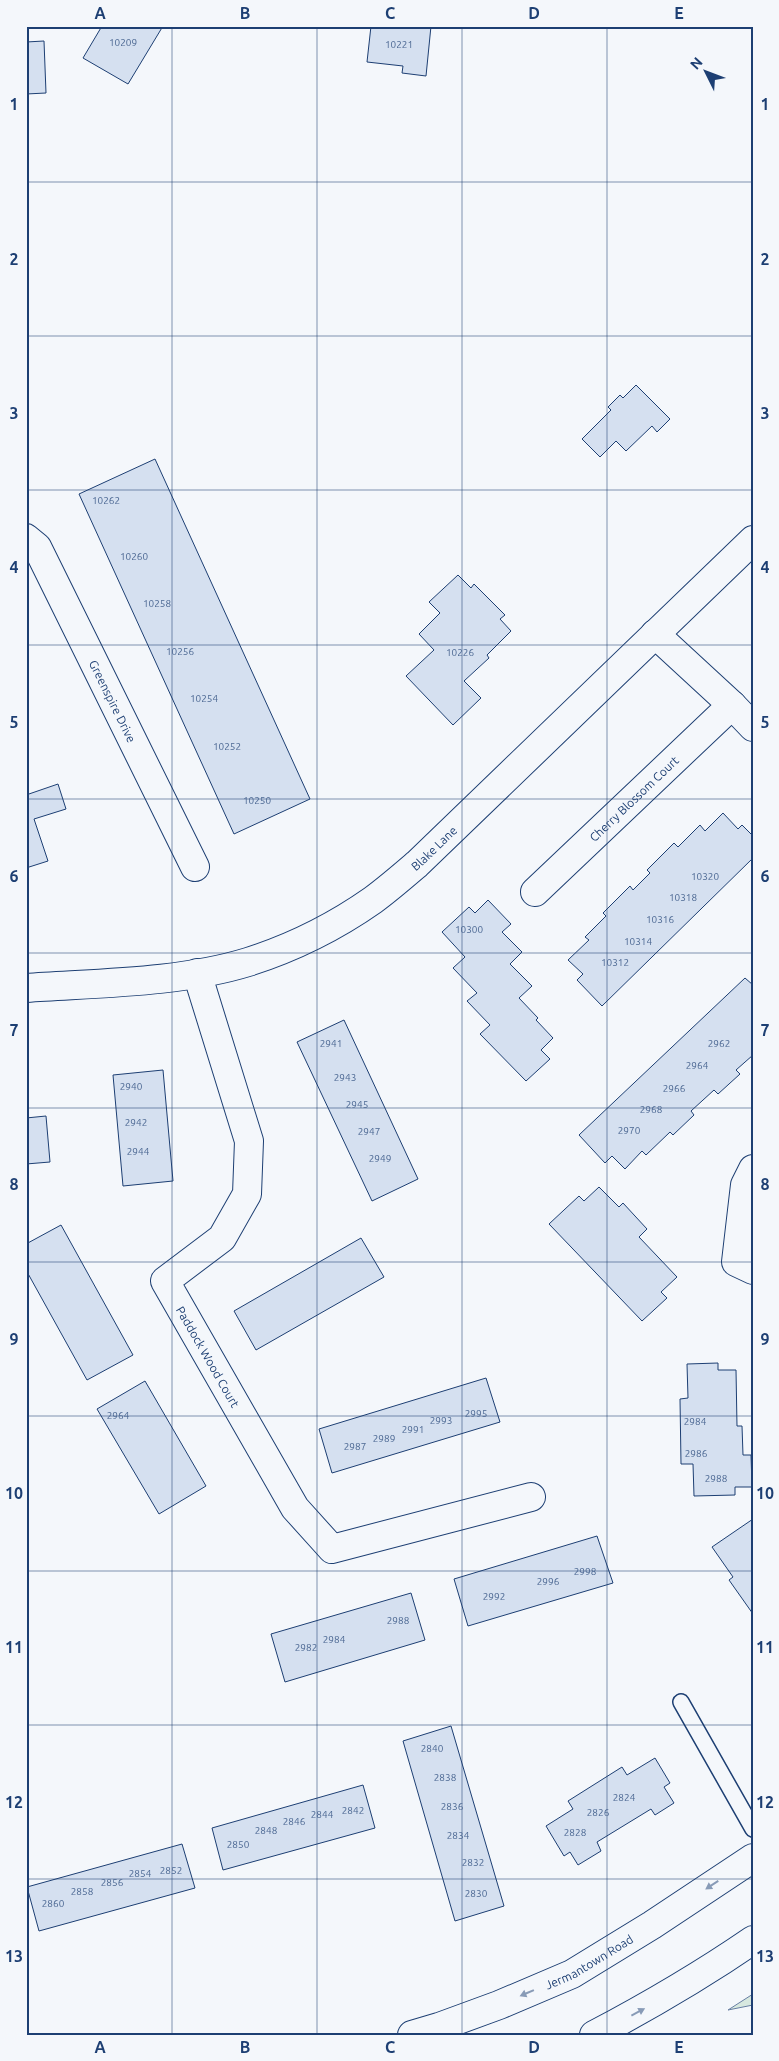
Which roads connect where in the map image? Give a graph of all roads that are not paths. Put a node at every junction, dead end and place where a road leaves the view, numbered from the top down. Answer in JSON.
{"nodes":[{"id":1,"x":26,"y":538,"type":"edge"},
{"id":2,"x":753,"y":540,"type":"edge"},
{"id":3,"x":655,"y":634,"type":"junction"},
{"id":4,"x":732,"y":705,"type":"junction"},
{"id":5,"x":753,"y":727,"type":"edge"},
{"id":6,"x":195,"y":868,"type":"dead end"},
{"id":7,"x":535,"y":892,"type":"dead end"},
{"id":8,"x":197,"y":973,"type":"junction"},
{"id":9,"x":26,"y":988,"type":"edge"},
{"id":10,"x":753,"y":1169,"type":"edge"},
{"id":11,"x":753,"y":1270,"type":"edge"},
{"id":12,"x":531,"y":1497,"type":"dead end"},
{"id":13,"x":681,"y":1702,"type":"dead end"},
{"id":14,"x":753,"y":1829,"type":"edge"},
{"id":15,"x":753,"y":1858,"type":"edge"},
{"id":16,"x":753,"y":1940,"type":"edge"},
{"id":17,"x":412,"y":2035,"type":"edge"},
{"id":18,"x":594,"y":2035,"type":"edge"}],
"edges":[{"from":1,"to":6,"type":"street","name":"Greenspire Drive"},
{"from":2,"to":3,"type":"street","name":"Blake Lane"},
{"from":3,"to":4,"type":"street"},
{"from":3,"to":8,"type":"street","name":"Blake Lane"},
{"from":4,"to":5,"type":"street"},
{"from":4,"to":7,"type":"street","name":"Cherry Blossom Court"},
{"from":8,"to":9,"type":"street","name":"Blake Lane"},
{"from":8,"to":12,"type":"street","name":"Paddock Wood Court"},
{"from":10,"to":11,"type":"street"},
{"from":13,"to":14,"type":"lane"},
{"from":15,"to":17,"type":"street","name":"Jermantown Road","one_way":true},
{"from":18,"to":16,"type":"street","one_way":true}]}
